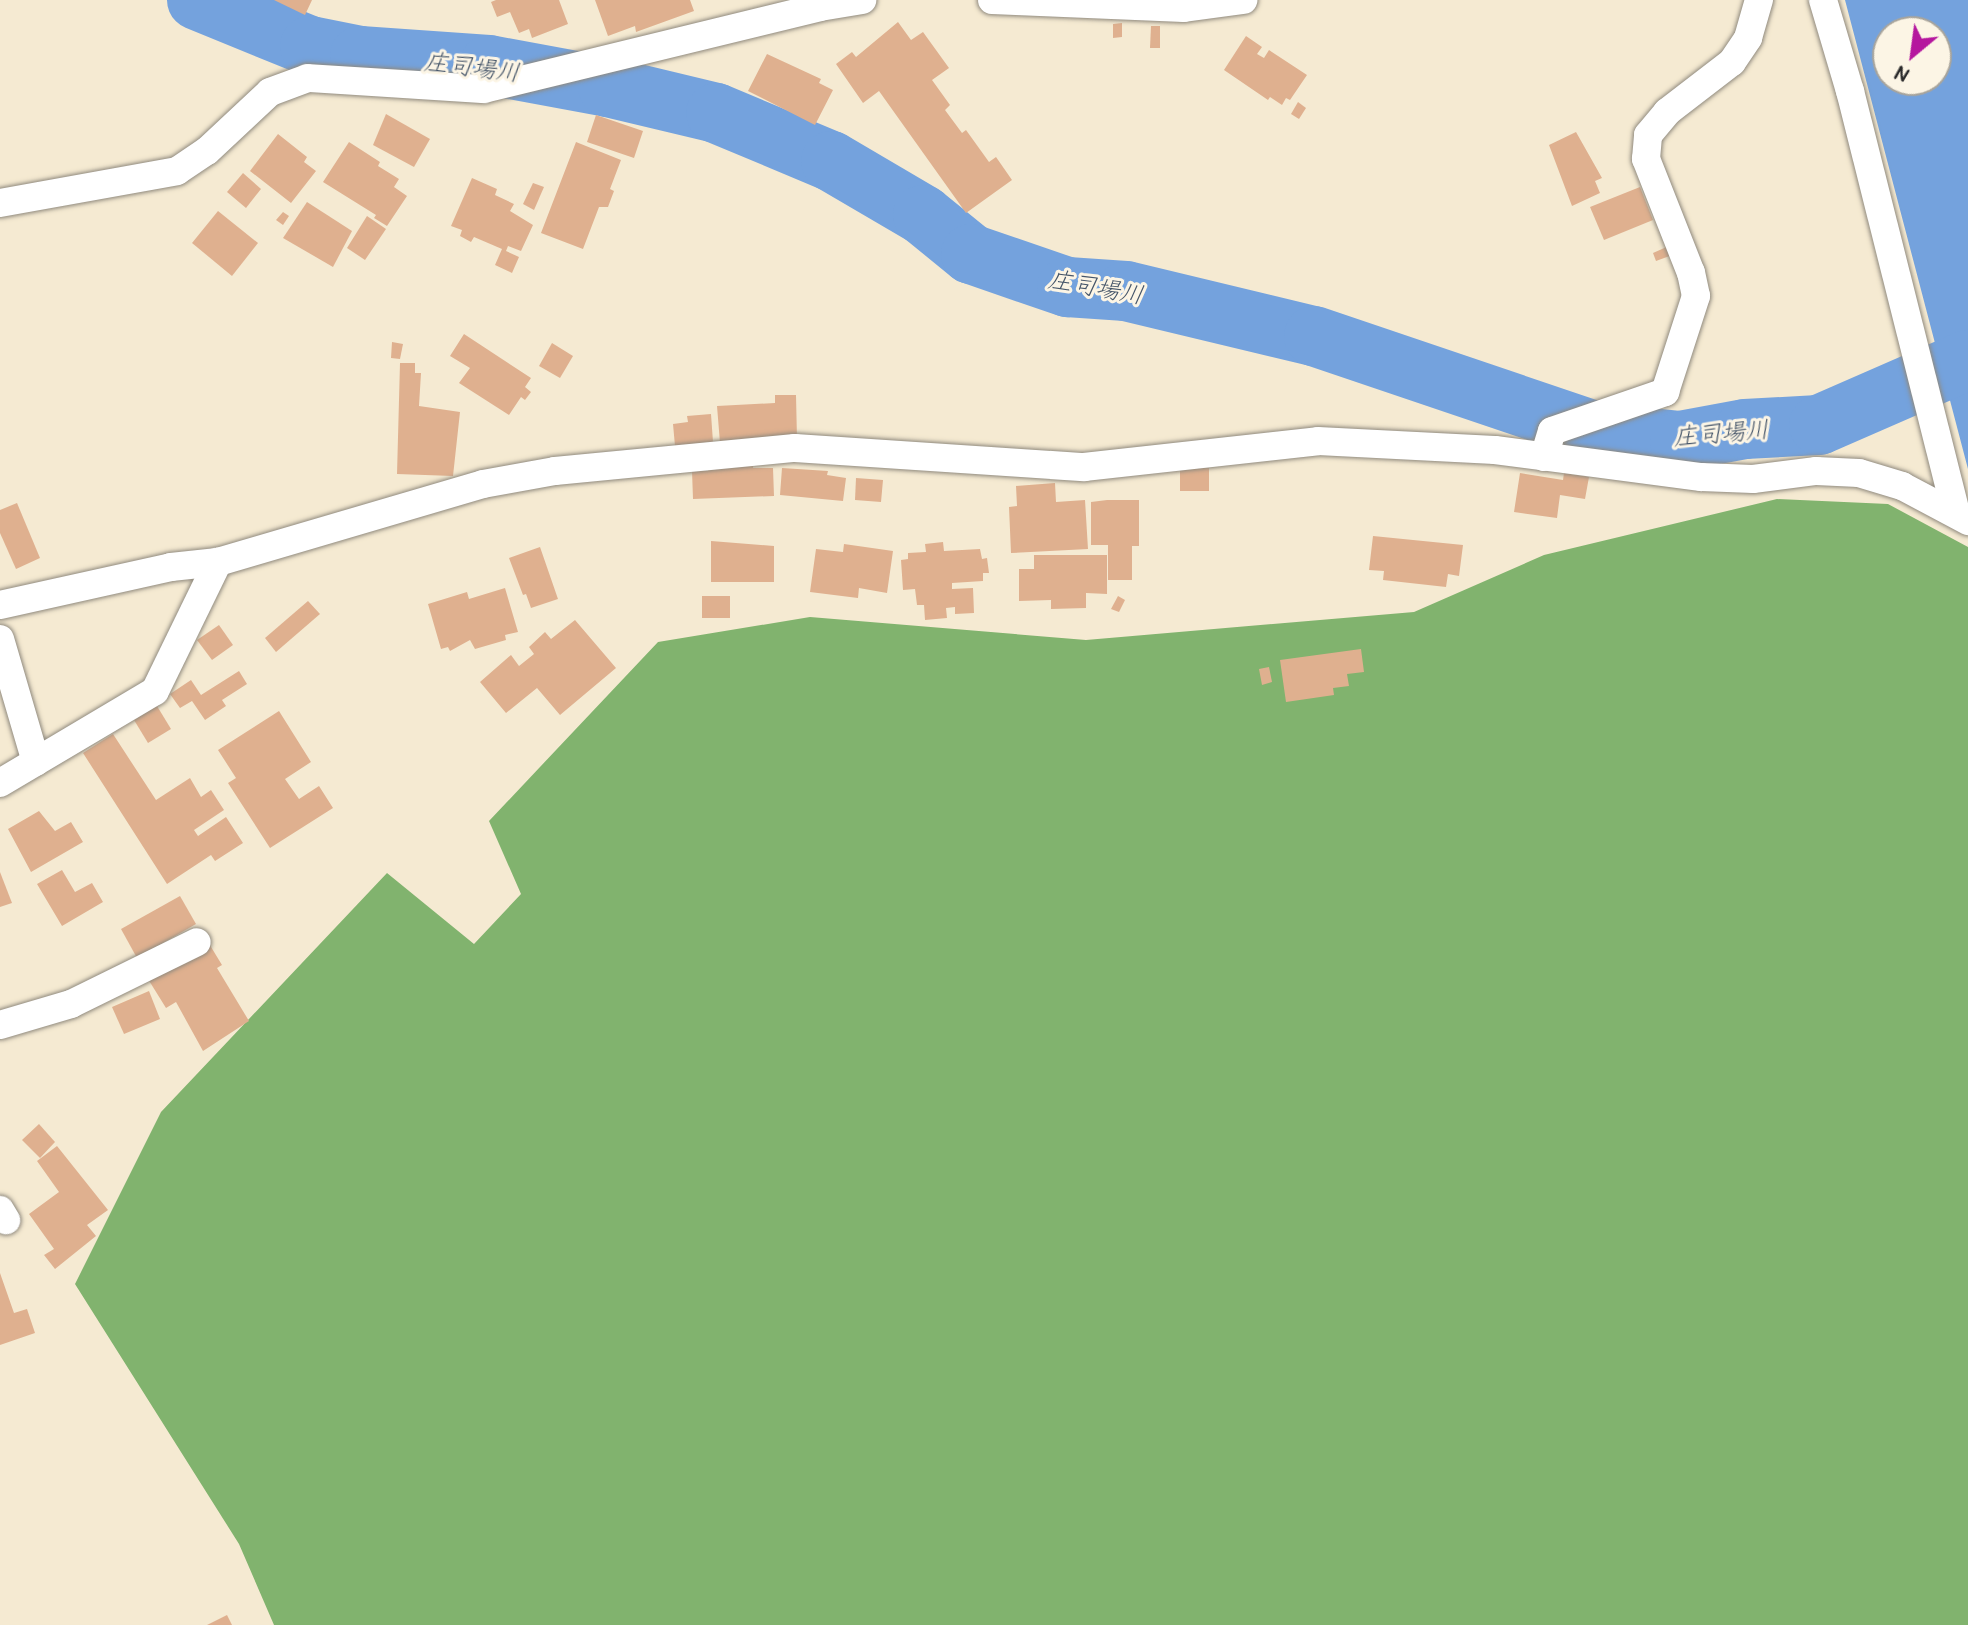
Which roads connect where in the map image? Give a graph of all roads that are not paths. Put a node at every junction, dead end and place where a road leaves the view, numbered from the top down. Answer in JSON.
{"nodes":[{"id":1,"x":862,"y":0,"type":"edge"},
{"id":2,"x":992,"y":0,"type":"edge"},
{"id":3,"x":1243,"y":0,"type":"edge"},
{"id":4,"x":1759,"y":0,"type":"edge"},
{"id":5,"x":1823,"y":0,"type":"edge"},
{"id":6,"x":0,"y":203,"type":"edge"},
{"id":7,"x":1544,"y":457,"type":"junction"},
{"id":8,"x":1964,"y":515,"type":"edge"},
{"id":9,"x":218,"y":562,"type":"junction"},
{"id":10,"x":0,"y":605,"type":"edge"},
{"id":11,"x":0,"y":639,"type":"edge"},
{"id":12,"x":36,"y":762,"type":"junction"},
{"id":13,"x":0,"y":783,"type":"edge"},
{"id":14,"x":197,"y":942,"type":"dead end"},
{"id":15,"x":0,"y":1025,"type":"edge"}],
"edges":[{"from":1,"to":6,"type":"street"},
{"from":2,"to":3,"type":"street"},
{"from":4,"to":7,"type":"street"},
{"from":5,"to":8,"type":"street"},
{"from":7,"to":8,"type":"street"},
{"from":7,"to":9,"type":"street"},
{"from":9,"to":10,"type":"street"},
{"from":9,"to":12,"type":"street"},
{"from":11,"to":12,"type":"street"},
{"from":12,"to":13,"type":"street"},
{"from":14,"to":15,"type":"street"}]}
